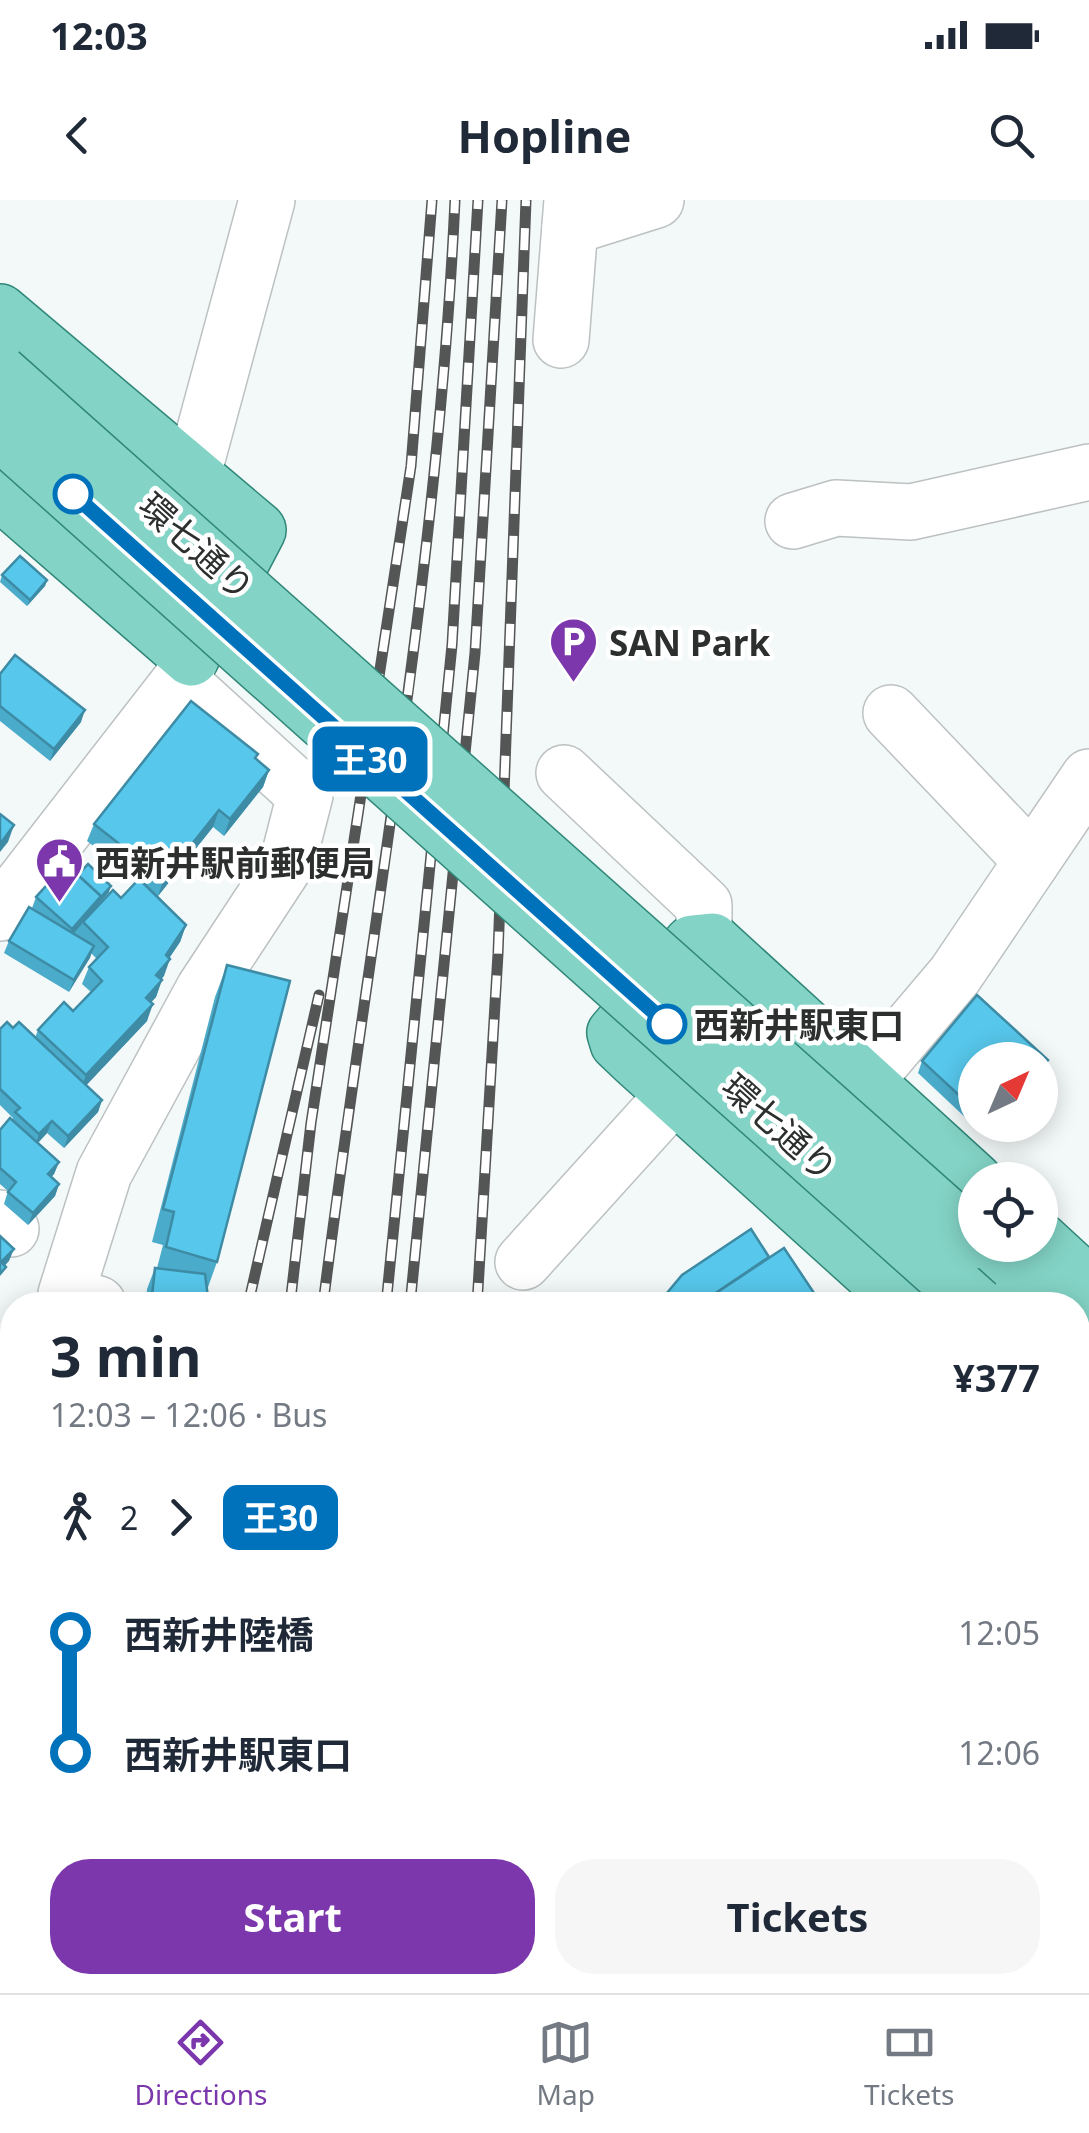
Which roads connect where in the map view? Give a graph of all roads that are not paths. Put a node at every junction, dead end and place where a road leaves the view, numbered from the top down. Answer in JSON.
{"nodes":[{"id":1,"x":267,"y":200,"type":"edge"},
{"id":2,"x":656,"y":200,"type":"edge"},
{"id":3,"x":571,"y":214,"type":"edge"},
{"id":4,"x":0,"y":312,"type":"edge"},
{"id":5,"x":560,"y":340,"type":"dead end"},
{"id":6,"x":0,"y":373,"type":"edge"},
{"id":7,"x":0,"y":432,"type":"edge"},
{"id":8,"x":1089,"y":472,"type":"edge"},
{"id":9,"x":193,"y":474,"type":"junction"},
{"id":10,"x":0,"y":492,"type":"edge"},
{"id":11,"x":793,"y":521,"type":"dead end"},
{"id":12,"x":186,"y":670,"type":"junction"},
{"id":13,"x":890,"y":712,"type":"dead end"},
{"id":14,"x":564,"y":774,"type":"dead end"},
{"id":15,"x":1089,"y":777,"type":"edge"},
{"id":16,"x":1032,"y":861,"type":"junction"},
{"id":17,"x":0,"y":913,"type":"edge"},
{"id":18,"x":704,"y":940,"type":"junction"},
{"id":19,"x":866,"y":1081,"type":"junction"},
{"id":20,"x":674,"y":1095,"type":"junction"},
{"id":21,"x":958,"y":1165,"type":"edge"},
{"id":22,"x":774,"y":1186,"type":"junction"},
{"id":23,"x":958,"y":1226,"type":"edge"},
{"id":24,"x":1058,"y":1256,"type":"edge"},
{"id":25,"x":524,"y":1262,"type":"dead end"},
{"id":26,"x":998,"y":1262,"type":"edge"},
{"id":27,"x":1089,"y":1284,"type":"edge"},
{"id":28,"x":67,"y":1292,"type":"edge"},
{"id":29,"x":892,"y":1292,"type":"edge"},
{"id":30,"x":963,"y":1292,"type":"edge"},
{"id":31,"x":1032,"y":1292,"type":"edge"}],
"edges":[{"from":1,"to":9,"type":"street"},
{"from":2,"to":3,"type":"street"},
{"from":3,"to":5,"type":"street"},
{"from":4,"to":9,"type":"main road"},
{"from":6,"to":23,"type":"main road","name":"環七通り","bridge":true},
{"from":7,"to":30,"type":"main road","name":"環七通り","bridge":true},
{"from":8,"to":11,"type":"street"},
{"from":9,"to":12,"type":"main road"},
{"from":10,"to":12,"type":"main road"},
{"from":12,"to":17,"type":"street"},
{"from":12,"to":28,"type":"street"},
{"from":13,"to":16,"type":"street"},
{"from":14,"to":18,"type":"street"},
{"from":15,"to":16,"type":"street"},
{"from":16,"to":19,"type":"street"},
{"from":18,"to":19,"type":"main road"},
{"from":18,"to":20,"type":"main road"},
{"from":19,"to":21,"type":"main road"},
{"from":19,"to":22,"type":"street"},
{"from":20,"to":22,"type":"main road"},
{"from":20,"to":25,"type":"street"},
{"from":22,"to":29,"type":"main road"},
{"from":24,"to":27,"type":"main road"},
{"from":26,"to":31,"type":"main road","name":"環七通り"}]}
